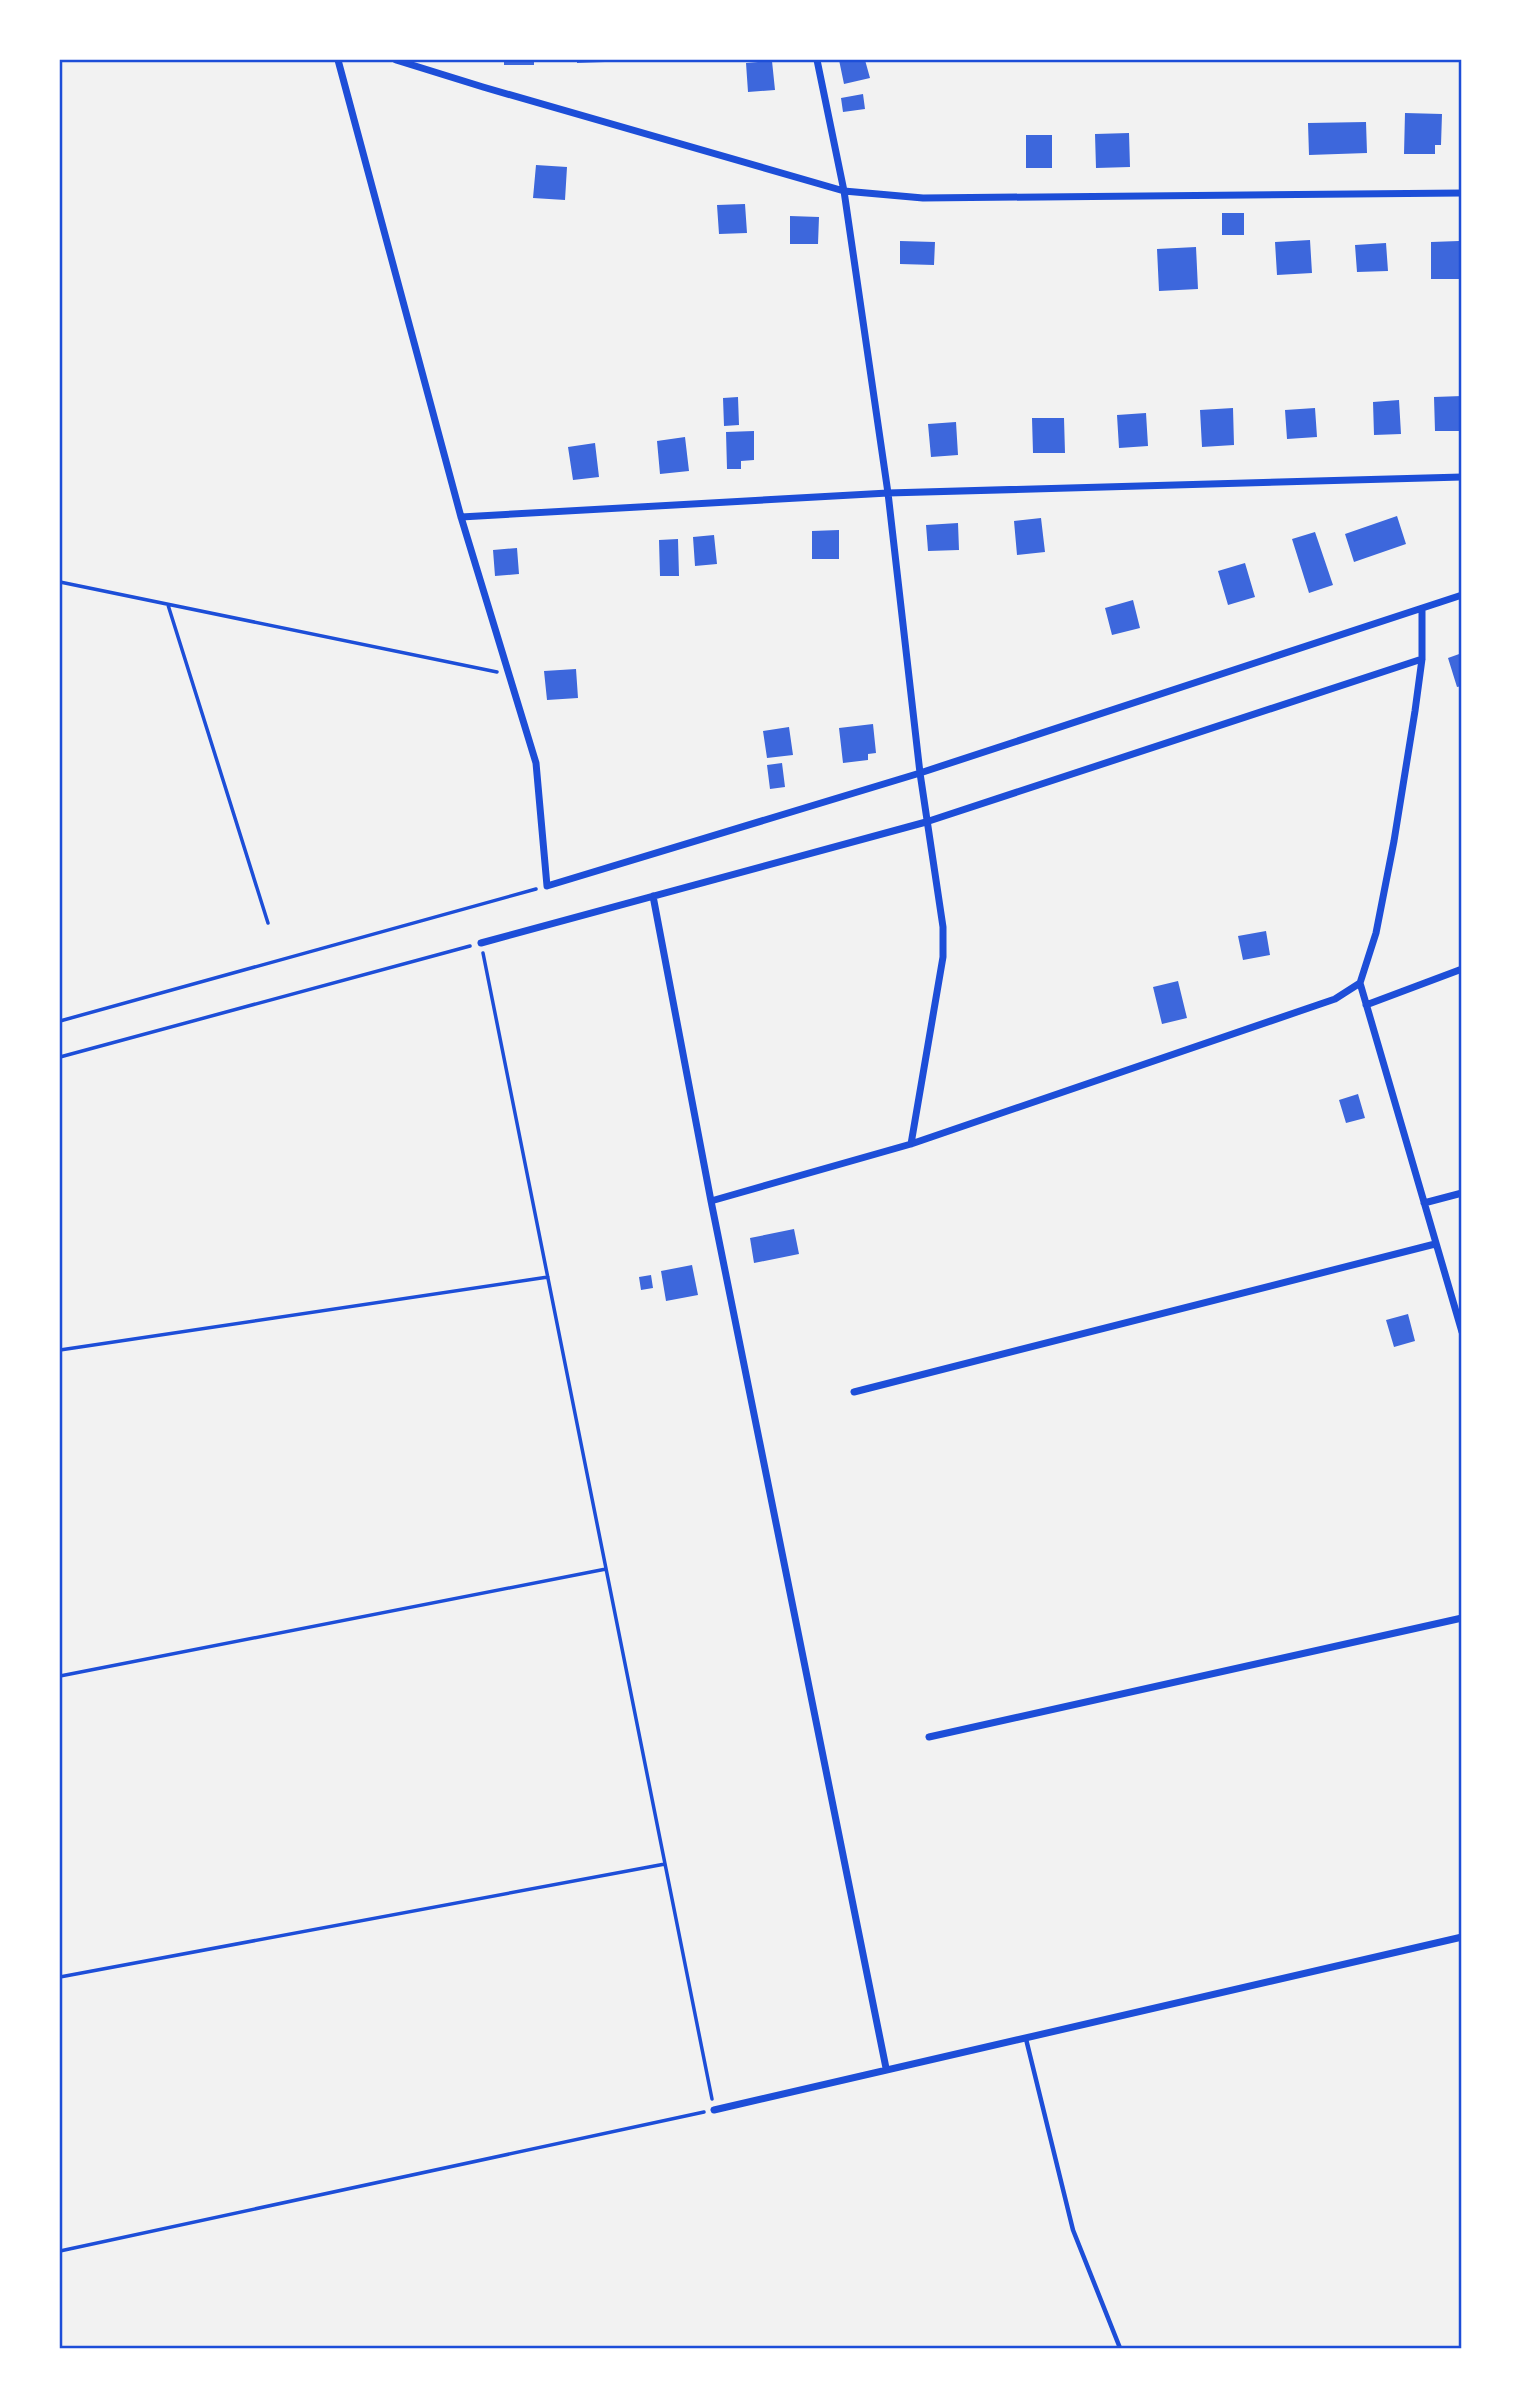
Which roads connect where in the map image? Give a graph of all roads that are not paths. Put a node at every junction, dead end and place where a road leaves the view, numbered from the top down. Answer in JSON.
{"nodes":[{"id":1,"x":338,"y":60,"type":"edge"},
{"id":2,"x":396,"y":60,"type":"edge"},
{"id":3,"x":817,"y":60,"type":"edge"},
{"id":4,"x":844,"y":191,"type":"junction"},
{"id":5,"x":1461,"y":193,"type":"edge"},
{"id":6,"x":1461,"y":477,"type":"edge"},
{"id":7,"x":888,"y":493,"type":"junction"},
{"id":8,"x":461,"y":517,"type":"junction"},
{"id":9,"x":1461,"y":595,"type":"edge"},
{"id":10,"x":1422,"y":609,"type":"junction"},
{"id":11,"x":1422,"y":659,"type":"junction"},
{"id":12,"x":920,"y":773,"type":"junction"},
{"id":13,"x":926,"y":822,"type":"junction"},
{"id":14,"x":653,"y":896,"type":"junction"},
{"id":15,"x":481,"y":943,"type":"road end"},
{"id":16,"x":1461,"y":969,"type":"edge"},
{"id":17,"x":1360,"y":983,"type":"junction"},
{"id":18,"x":1366,"y":1005,"type":"junction"},
{"id":19,"x":911,"y":1144,"type":"junction"},
{"id":20,"x":1461,"y":1193,"type":"edge"},
{"id":21,"x":711,"y":1201,"type":"junction"},
{"id":22,"x":1424,"y":1203,"type":"junction"},
{"id":23,"x":1435,"y":1244,"type":"junction"},
{"id":24,"x":1461,"y":1298,"type":"edge"},
{"id":25,"x":1452,"y":1300,"type":"junction"},
{"id":26,"x":1461,"y":1332,"type":"edge"},
{"id":27,"x":854,"y":1392,"type":"dead end"},
{"id":28,"x":1461,"y":1618,"type":"edge"},
{"id":29,"x":929,"y":1737,"type":"dead end"},
{"id":30,"x":1461,"y":1937,"type":"edge"},
{"id":31,"x":1026,"y":2039,"type":"junction"},
{"id":32,"x":886,"y":2068,"type":"junction"},
{"id":33,"x":714,"y":2110,"type":"road end"},
{"id":34,"x":1120,"y":2348,"type":"edge"}],
"edges":[{"from":1,"to":8,"type":"street"},
{"from":2,"to":4,"type":"street"},
{"from":3,"to":4,"type":"street"},
{"from":4,"to":5,"type":"street"},
{"from":4,"to":7,"type":"street"},
{"from":6,"to":7,"type":"street"},
{"from":7,"to":8,"type":"street"},
{"from":7,"to":12,"type":"street"},
{"from":8,"to":12,"type":"street"},
{"from":9,"to":10,"type":"street"},
{"from":10,"to":11,"type":"street"},
{"from":10,"to":12,"type":"street"},
{"from":11,"to":13,"type":"street"},
{"from":11,"to":17,"type":"street"},
{"from":12,"to":13,"type":"street"},
{"from":13,"to":14,"type":"street"},
{"from":13,"to":19,"type":"street"},
{"from":14,"to":15,"type":"street"},
{"from":14,"to":21,"type":"street"},
{"from":16,"to":18,"type":"street"},
{"from":17,"to":18,"type":"street"},
{"from":17,"to":19,"type":"street"},
{"from":18,"to":22,"type":"street"},
{"from":19,"to":21,"type":"street"},
{"from":20,"to":22,"type":"street"},
{"from":21,"to":32,"type":"street"},
{"from":22,"to":23,"type":"street"},
{"from":23,"to":25,"type":"street"},
{"from":23,"to":27,"type":"street"},
{"from":24,"to":25,"type":"street"},
{"from":25,"to":26,"type":"street"},
{"from":28,"to":29,"type":"street"},
{"from":30,"to":31,"type":"street"},
{"from":31,"to":32,"type":"street"},
{"from":31,"to":34,"type":"lane"},
{"from":32,"to":33,"type":"street"}]}
